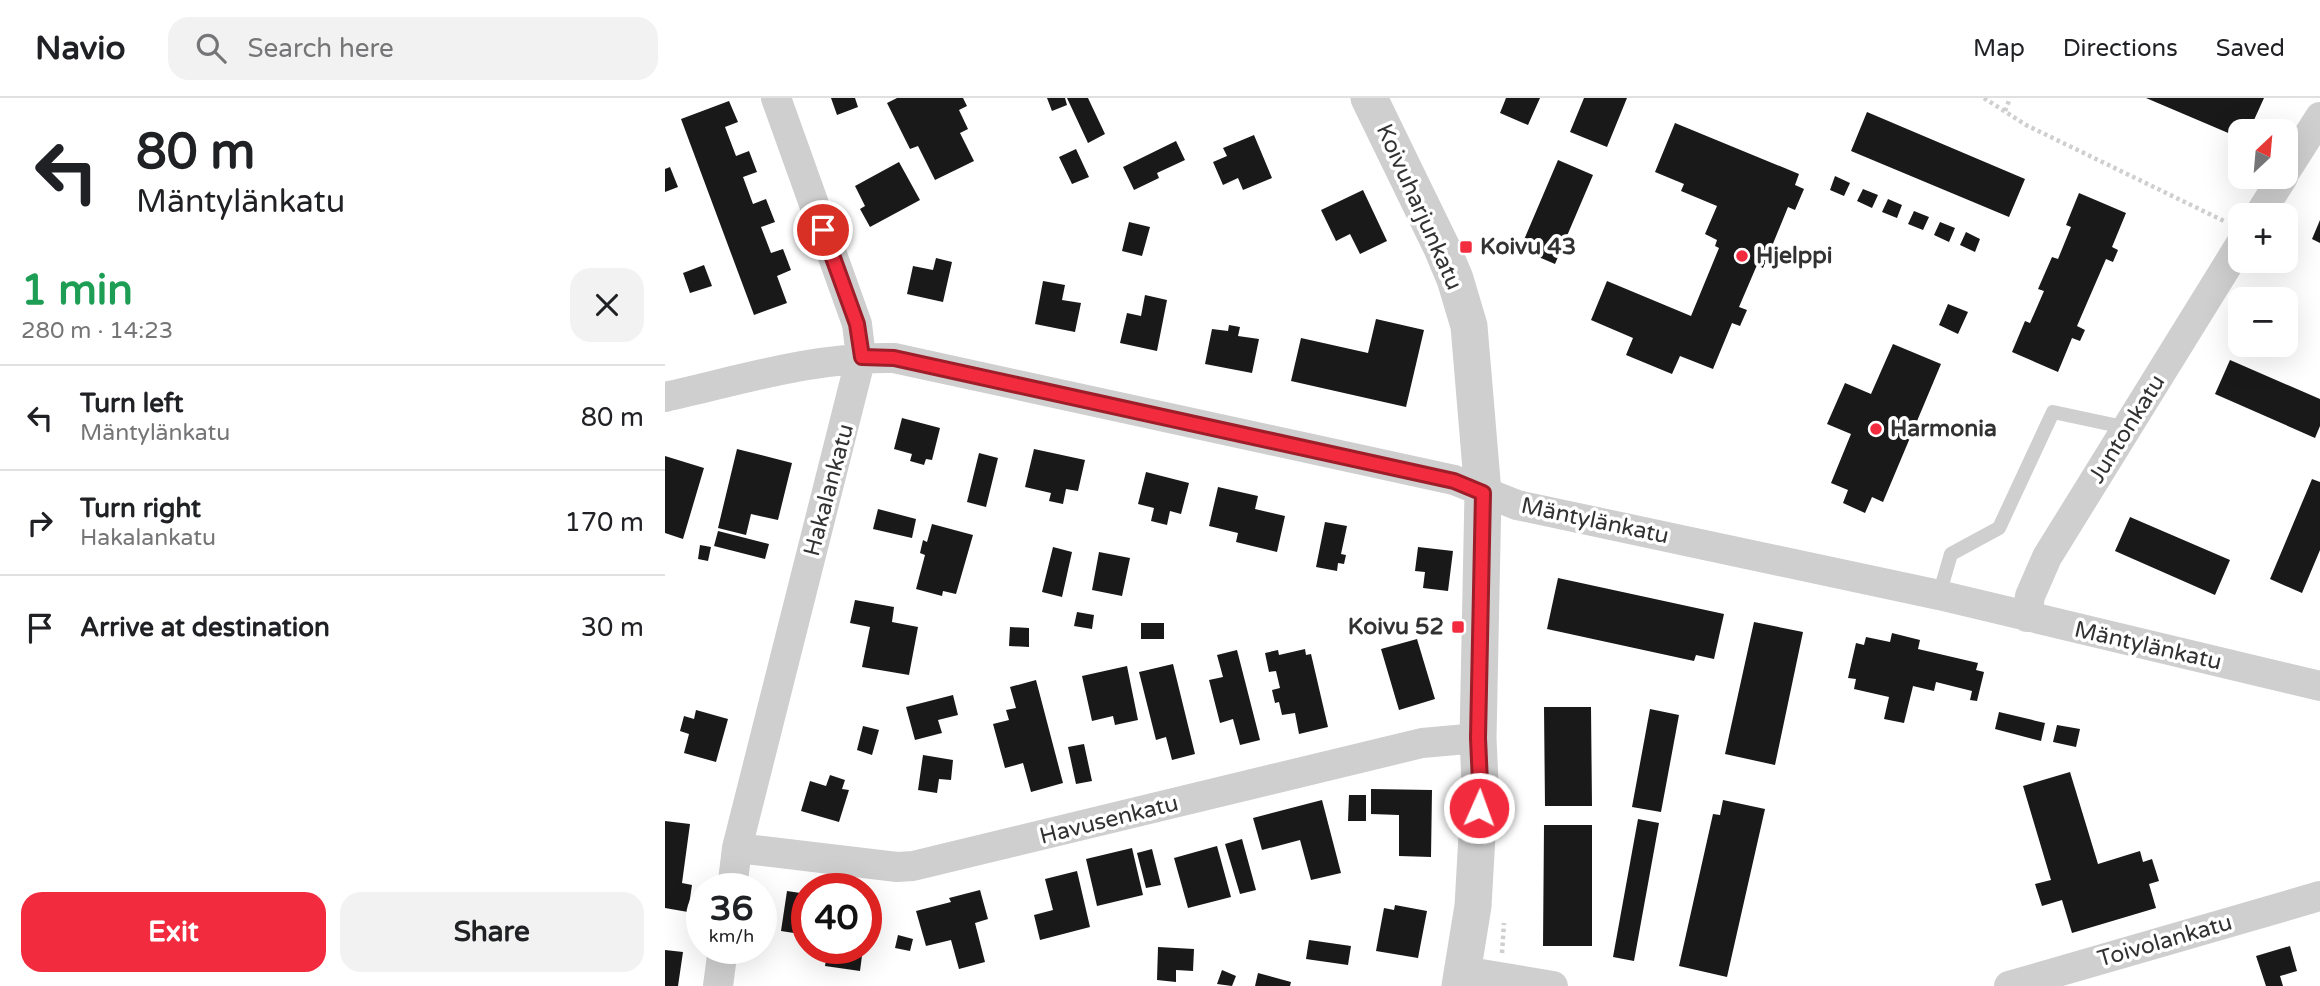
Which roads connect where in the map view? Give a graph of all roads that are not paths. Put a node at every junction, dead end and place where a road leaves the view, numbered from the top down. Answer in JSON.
{"nodes":[{"id":1,"x":776,"y":98,"type":"edge"},
{"id":2,"x":1369,"y":98,"type":"edge"},
{"id":3,"x":2320,"y":117,"type":"edge"},
{"id":4,"x":2298,"y":152,"type":"edge"},
{"id":5,"x":2228,"y":256,"type":"edge"},
{"id":6,"x":862,"y":357,"type":"junction"},
{"id":7,"x":665,"y":397,"type":"edge"},
{"id":8,"x":2128,"y":428,"type":"junction"},
{"id":9,"x":1483,"y":493,"type":"junction"},
{"id":10,"x":1939,"y":595,"type":"junction"},
{"id":11,"x":2027,"y":617,"type":"junction"},
{"id":12,"x":2320,"y":687,"type":"edge"},
{"id":13,"x":1478,"y":738,"type":"junction"},
{"id":14,"x":737,"y":848,"type":"junction"},
{"id":15,"x":734,"y":873,"type":"edge"},
{"id":16,"x":2320,"y":896,"type":"edge"},
{"id":17,"x":721,"y":964,"type":"edge"},
{"id":18,"x":1462,"y":978,"type":"edge"},
{"id":19,"x":718,"y":986,"type":"edge"},
{"id":20,"x":1553,"y":986,"type":"edge"},
{"id":21,"x":2009,"y":986,"type":"edge"}],
"edges":[{"from":1,"to":6,"type":"street","name":"Hakalankatu"},
{"from":2,"to":9,"type":"street","name":"Koivuharjunkatu"},
{"from":3,"to":4,"type":"street"},
{"from":5,"to":8,"type":"street","name":"Juntonkatu"},
{"from":6,"to":7,"type":"street","name":"Mäntylänkatu"},
{"from":6,"to":9,"type":"street","name":"Mäntylänkatu"},
{"from":6,"to":14,"type":"street","name":"Hakalankatu"},
{"from":8,"to":10,"type":"lane"},
{"from":8,"to":11,"type":"street","name":"Juntonkatu"},
{"from":9,"to":10,"type":"street","name":"Mäntylänkatu"},
{"from":9,"to":13,"type":"street","name":"Koivuharjunkatu"},
{"from":10,"to":11,"type":"street","name":"Mäntylänkatu"},
{"from":11,"to":12,"type":"street","name":"Mäntylänkatu"},
{"from":13,"to":14,"type":"street","name":"Havusenkatu"},
{"from":13,"to":18,"type":"street","name":"Koivuharjunkatu"},
{"from":14,"to":15,"type":"street","name":"Hakalankatu"},
{"from":16,"to":21,"type":"street","name":"Toivolankatu"},
{"from":17,"to":19,"type":"street"},
{"from":18,"to":20,"type":"street"}]}
